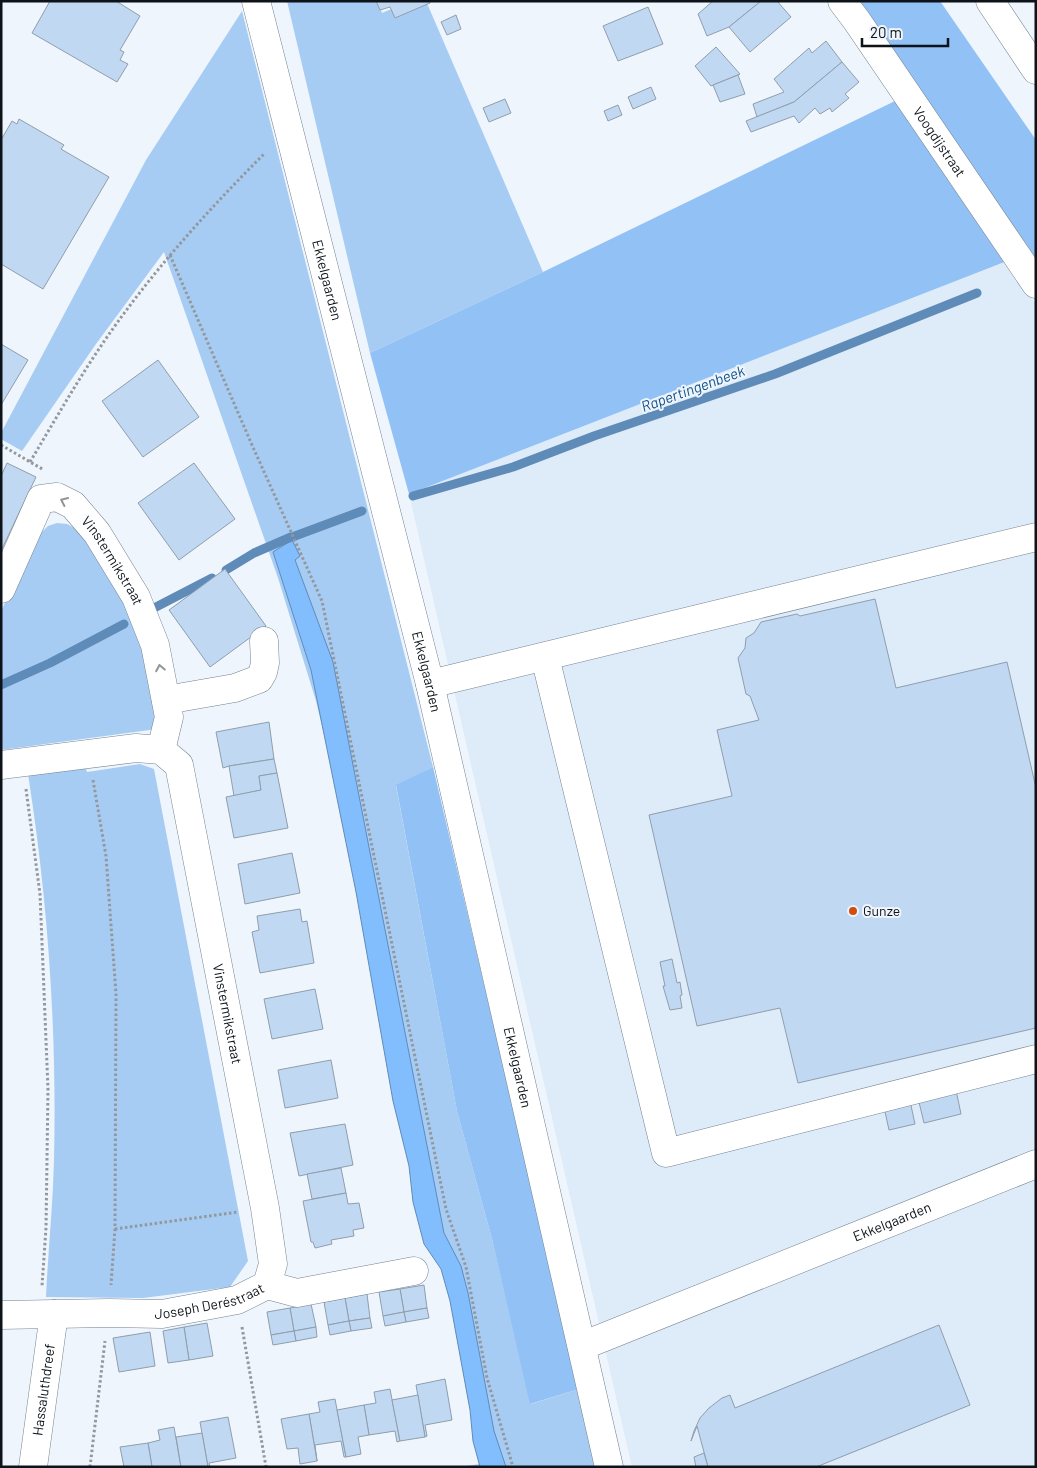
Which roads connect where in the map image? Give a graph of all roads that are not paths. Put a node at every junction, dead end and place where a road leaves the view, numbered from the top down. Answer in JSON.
{"nodes":[{"id":1,"x":256,"y":1,"type":"edge"},
{"id":2,"x":842,"y":1,"type":"edge"},
{"id":3,"x":990,"y":1,"type":"edge"},
{"id":4,"x":1036,"y":70,"type":"edge"},
{"id":5,"x":1036,"y":284,"type":"edge"},
{"id":6,"x":1036,"y":538,"type":"edge"},
{"id":7,"x":1,"y":589,"type":"edge"},
{"id":8,"x":264,"y":641,"type":"dead end"},
{"id":9,"x":545,"y":657,"type":"junction"},
{"id":10,"x":430,"y":684,"type":"junction"},
{"id":11,"x":166,"y":700,"type":"junction"},
{"id":12,"x":161,"y":750,"type":"junction"},
{"id":13,"x":12,"y":763,"type":"edge"},
{"id":14,"x":1036,"y":1059,"type":"edge"},
{"id":15,"x":1036,"y":1164,"type":"edge"},
{"id":16,"x":414,"y":1271,"type":"dead end"},
{"id":17,"x":267,"y":1285,"type":"junction"},
{"id":18,"x":47,"y":1314,"type":"junction"},
{"id":19,"x":1,"y":1315,"type":"edge"},
{"id":20,"x":582,"y":1346,"type":"junction"},
{"id":21,"x":33,"y":1467,"type":"edge"},
{"id":22,"x":610,"y":1467,"type":"edge"}],
"edges":[{"from":1,"to":10,"type":"main road","name":"Ekkelgaarden"},
{"from":2,"to":5,"type":"main road","name":"Voogdijstraat"},
{"from":3,"to":4,"type":"main road"},
{"from":6,"to":9,"type":"main road"},
{"from":11,"to":7,"type":"main road","name":"Vinstermikstraat","one_way":true},
{"from":8,"to":11,"type":"main road"},
{"from":9,"to":10,"type":"main road"},
{"from":9,"to":14,"type":"main road"},
{"from":10,"to":20,"type":"main road","name":"Ekkelgaarden"},
{"from":11,"to":12,"type":"main road","name":"Vinstermikstraat"},
{"from":12,"to":13,"type":"main road"},
{"from":12,"to":17,"type":"main road","name":"Vinstermikstraat"},
{"from":15,"to":20,"type":"main road","name":"Ekkelgaarden"},
{"from":16,"to":17,"type":"main road","name":"Joseph Deréstraat"},
{"from":17,"to":18,"type":"main road","name":"Joseph Deréstraat"},
{"from":18,"to":19,"type":"main road","name":"Joseph Deréstraat"},
{"from":18,"to":21,"type":"main road","name":"Hassaluthdreef"},
{"from":20,"to":22,"type":"main road","name":"Ekkelgaarden"}]}
